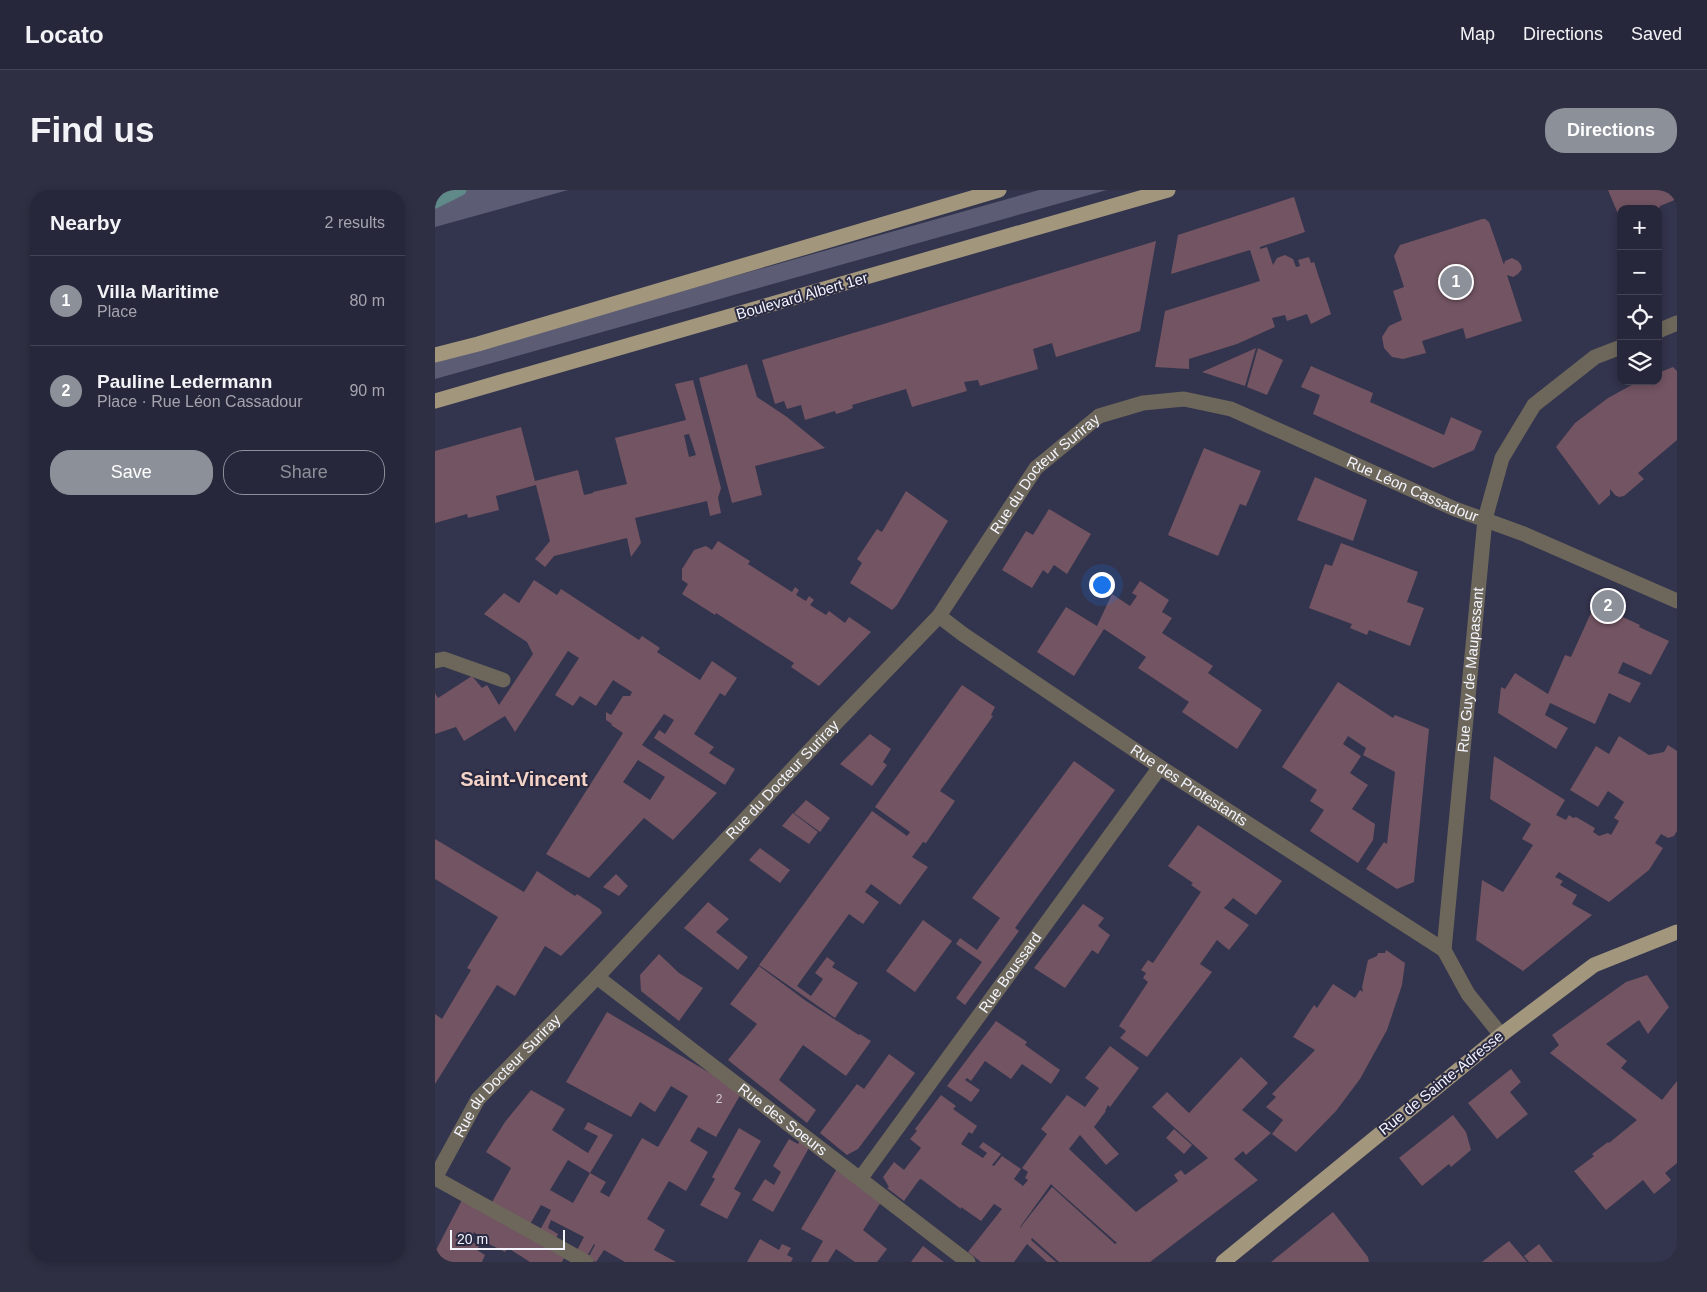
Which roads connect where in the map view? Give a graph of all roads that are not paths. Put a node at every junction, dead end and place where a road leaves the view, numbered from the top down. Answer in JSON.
{"nodes":[{"id":1,"x":999,"y":190,"type":"edge"},
{"id":2,"x":1168,"y":190,"type":"edge"},
{"id":3,"x":1677,"y":323,"type":"edge"},
{"id":4,"x":1662,"y":329,"type":"edge"},
{"id":5,"x":1617,"y":349,"type":"edge"},
{"id":6,"x":435,"y":355,"type":"edge"},
{"id":7,"x":435,"y":401,"type":"edge"},
{"id":8,"x":1143,"y":403,"type":"joint"},
{"id":9,"x":1485,"y":519,"type":"junction"},
{"id":10,"x":1677,"y":601,"type":"edge"},
{"id":11,"x":939,"y":616,"type":"junction"},
{"id":12,"x":435,"y":661,"type":"edge"},
{"id":13,"x":503,"y":680,"type":"dead end"},
{"id":14,"x":1160,"y":767,"type":"junction"},
{"id":15,"x":1677,"y":932,"type":"edge"},
{"id":16,"x":1444,"y":950,"type":"junction"},
{"id":17,"x":597,"y":977,"type":"junction"},
{"id":18,"x":1501,"y":1035,"type":"junction"},
{"id":19,"x":435,"y":1178,"type":"edge"},
{"id":20,"x":860,"y":1179,"type":"junction"},
{"id":21,"x":586,"y":1262,"type":"edge"},
{"id":22,"x":968,"y":1262,"type":"edge"},
{"id":23,"x":1223,"y":1262,"type":"edge"}],
"edges":[{"from":1,"to":6,"type":"main road"},
{"from":2,"to":7,"type":"main road","name":"Boulevard Albert 1er"},
{"from":3,"to":4,"type":"street"},
{"from":5,"to":9,"type":"street","name":"Rue Guy de Maupassant"},
{"from":8,"to":9,"type":"street","name":"Rue Léon Cassadour"},
{"from":8,"to":11,"type":"street","name":"Rue du Docteur Suriray"},
{"from":9,"to":10,"type":"street","name":"Rue Léon Cassadour"},
{"from":9,"to":16,"type":"street","name":"Rue Guy de Maupassant"},
{"from":11,"to":14,"type":"street","name":"Rue des Protestants"},
{"from":11,"to":17,"type":"street","name":"Rue du Docteur Suriray"},
{"from":12,"to":13,"type":"street"},
{"from":14,"to":16,"type":"street","name":"Rue des Protestants"},
{"from":14,"to":20,"type":"street","name":"Rue Boussard"},
{"from":15,"to":18,"type":"main road","name":"Rue de Sainte-Adresse"},
{"from":16,"to":18,"type":"street"},
{"from":17,"to":19,"type":"street","name":"Rue du Docteur Suriray"},
{"from":17,"to":20,"type":"street","name":"Rue des Soeurs"},
{"from":18,"to":23,"type":"main road","name":"Rue de Sainte-Adresse"},
{"from":19,"to":21,"type":"street"},
{"from":20,"to":22,"type":"street","name":"Rue des Soeurs"}]}
